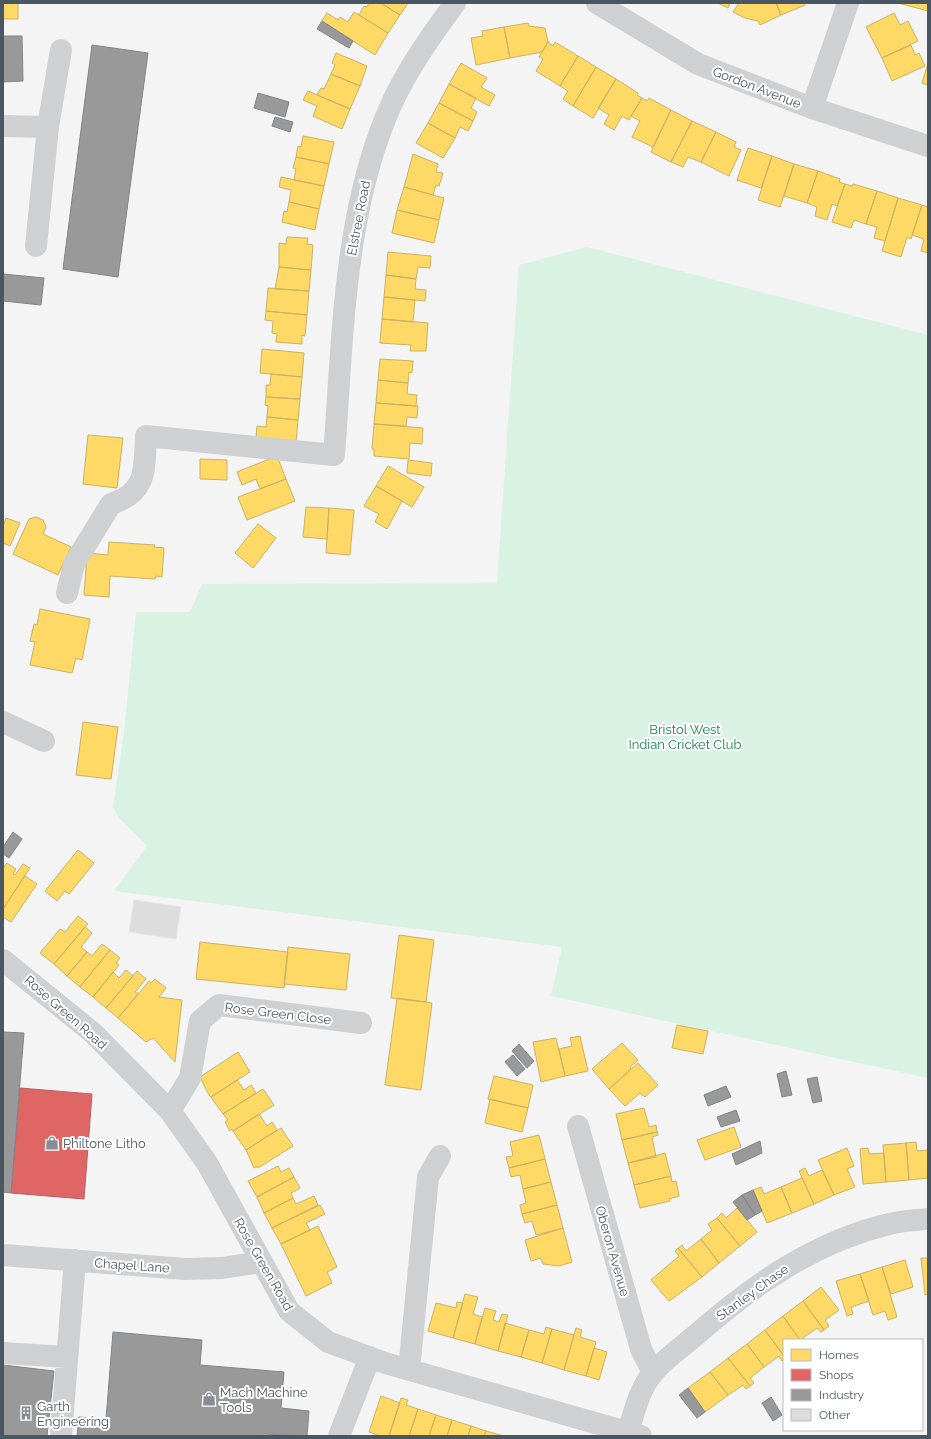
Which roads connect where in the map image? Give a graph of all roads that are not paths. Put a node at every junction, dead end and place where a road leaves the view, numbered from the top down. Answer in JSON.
{"nodes":[{"id":1,"x":455,"y":3,"type":"edge"},
{"id":2,"x":597,"y":3,"type":"edge"},
{"id":3,"x":848,"y":3,"type":"edge"},
{"id":4,"x":61,"y":50,"type":"dead end"},
{"id":5,"x":812,"y":108,"type":"junction"},
{"id":6,"x":3,"y":126,"type":"edge"},
{"id":7,"x":48,"y":127,"type":"junction"},
{"id":8,"x":928,"y":146,"type":"edge"},
{"id":9,"x":36,"y":246,"type":"dead end"},
{"id":10,"x":66,"y":593,"type":"dead end"},
{"id":11,"x":3,"y":722,"type":"edge"},
{"id":12,"x":44,"y":741,"type":"dead end"},
{"id":13,"x":3,"y":960,"type":"edge"},
{"id":14,"x":361,"y":1023,"type":"dead end"},
{"id":15,"x":170,"y":1111,"type":"junction"},
{"id":16,"x":578,"y":1126,"type":"dead end"},
{"id":17,"x":440,"y":1156,"type":"dead end"},
{"id":18,"x":928,"y":1218,"type":"edge"},
{"id":19,"x":3,"y":1255,"type":"edge"},
{"id":20,"x":75,"y":1260,"type":"junction"},
{"id":21,"x":261,"y":1262,"type":"junction"},
{"id":22,"x":3,"y":1353,"type":"edge"},
{"id":23,"x":67,"y":1357,"type":"junction"},
{"id":24,"x":370,"y":1357,"type":"junction"},
{"id":25,"x":409,"y":1370,"type":"junction"},
{"id":26,"x":652,"y":1373,"type":"junction"},
{"id":27,"x":634,"y":1434,"type":"edge"},
{"id":28,"x":61,"y":1436,"type":"edge"},
{"id":29,"x":340,"y":1436,"type":"edge"}],
"edges":[{"from":1,"to":10,"type":"street","name":"Elstree Road"},
{"from":2,"to":5,"type":"street","name":"Gordon Avenue"},
{"from":3,"to":5,"type":"street"},
{"from":4,"to":7,"type":"street"},
{"from":5,"to":8,"type":"street","name":"Gordon Avenue"},
{"from":6,"to":7,"type":"street"},
{"from":7,"to":9,"type":"street"},
{"from":11,"to":12,"type":"street"},
{"from":13,"to":15,"type":"street","name":"Rose Green Road"},
{"from":14,"to":15,"type":"street","name":"Rose Green Close"},
{"from":15,"to":21,"type":"street","name":"Rose Green Road"},
{"from":16,"to":26,"type":"street","name":"Oberon Avenue"},
{"from":17,"to":25,"type":"street"},
{"from":18,"to":26,"type":"street","name":"Stanley Chase"},
{"from":19,"to":20,"type":"street","name":"Chapel Lane"},
{"from":20,"to":21,"type":"street","name":"Chapel Lane"},
{"from":20,"to":23,"type":"street"},
{"from":21,"to":24,"type":"street","name":"Rose Green Road"},
{"from":22,"to":23,"type":"street"},
{"from":23,"to":28,"type":"street"},
{"from":24,"to":25,"type":"street","name":"Rose Green Road"},
{"from":24,"to":29,"type":"street"},
{"from":25,"to":27,"type":"street","name":"Rose Green Road"},
{"from":26,"to":27,"type":"street","name":"Stanley Chase"}]}
